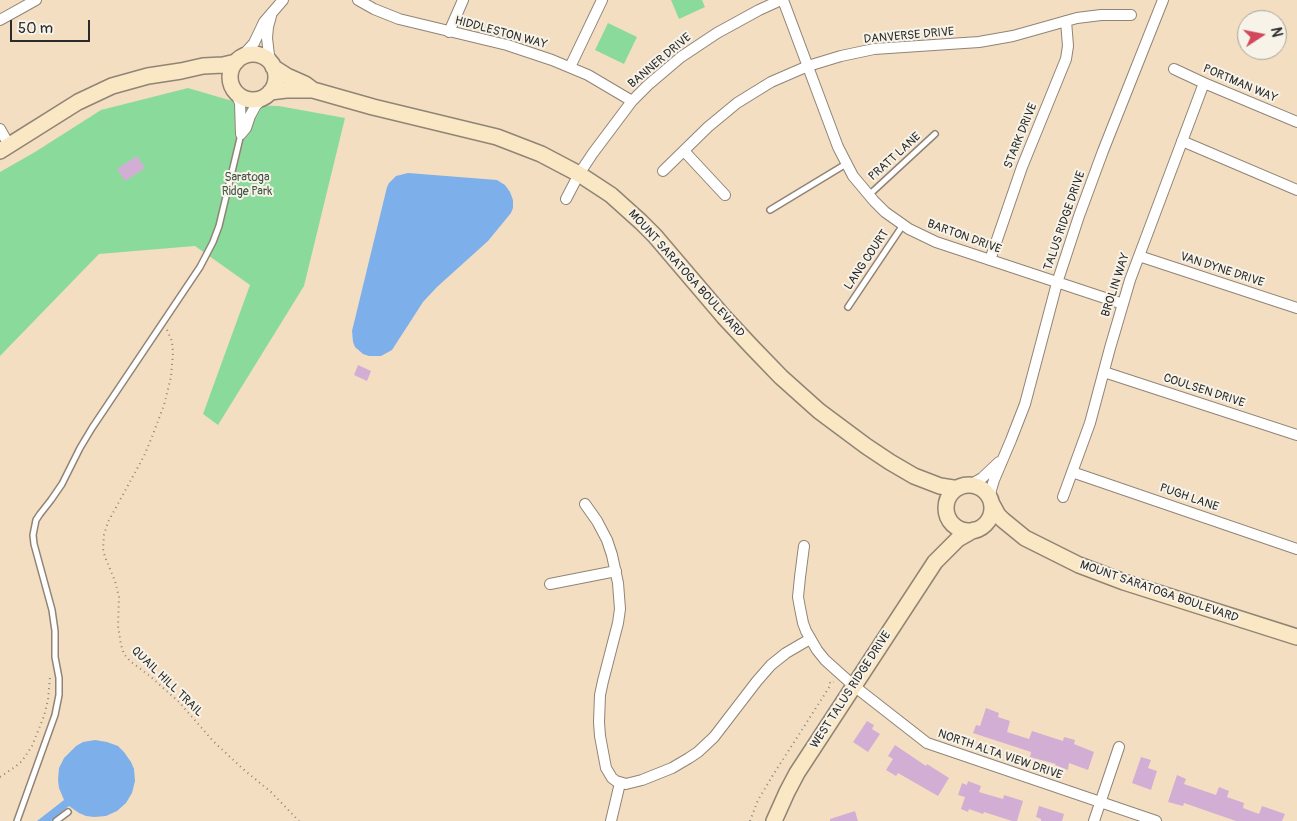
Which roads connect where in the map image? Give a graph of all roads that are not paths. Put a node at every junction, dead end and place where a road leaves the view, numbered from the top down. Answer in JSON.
{"nodes":[{"id":1,"x":36,"y":0,"type":"edge"},
{"id":2,"x":283,"y":0,"type":"edge"},
{"id":3,"x":358,"y":0,"type":"edge"},
{"id":4,"x":463,"y":0,"type":"edge"},
{"id":5,"x":602,"y":0,"type":"edge"},
{"id":6,"x":782,"y":0,"type":"edge"},
{"id":7,"x":1163,"y":0,"type":"edge"},
{"id":8,"x":271,"y":15,"type":"junction"},
{"id":9,"x":1131,"y":15,"type":"dead end"},
{"id":10,"x":0,"y":20,"type":"edge"},
{"id":11,"x":1066,"y":21,"type":"junction"},
{"id":12,"x":449,"y":32,"type":"junction"},
{"id":13,"x":238,"y":60,"type":"junction"},
{"id":14,"x":272,"y":65,"type":"junction"},
{"id":15,"x":808,"y":66,"type":"junction"},
{"id":16,"x":570,"y":67,"type":"junction"},
{"id":17,"x":1174,"y":69,"type":"dead end"},
{"id":18,"x":181,"y":71,"type":"junction"},
{"id":19,"x":1204,"y":83,"type":"junction"},
{"id":20,"x":233,"y":87,"type":"junction"},
{"id":21,"x":314,"y":90,"type":"junction"},
{"id":22,"x":268,"y":94,"type":"junction"},
{"id":23,"x":632,"y":101,"type":"junction"},
{"id":24,"x":1297,"y":122,"type":"edge"},
{"id":25,"x":0,"y":130,"type":"edge"},
{"id":26,"x":241,"y":134,"type":"junction"},
{"id":27,"x":935,"y":134,"type":"dead end"},
{"id":28,"x":1182,"y":141,"type":"junction"},
{"id":29,"x":5,"y":148,"type":"edge"},
{"id":30,"x":684,"y":151,"type":"junction"},
{"id":31,"x":846,"y":164,"type":"junction"},
{"id":32,"x":663,"y":171,"type":"dead end"},
{"id":33,"x":579,"y":174,"type":"junction"},
{"id":34,"x":1297,"y":190,"type":"edge"},
{"id":35,"x":725,"y":195,"type":"dead end"},
{"id":36,"x":868,"y":195,"type":"junction"},
{"id":37,"x":566,"y":199,"type":"dead end"},
{"id":38,"x":770,"y":210,"type":"dead end"},
{"id":39,"x":902,"y":225,"type":"junction"},
{"id":40,"x":1138,"y":256,"type":"junction"},
{"id":41,"x":990,"y":260,"type":"junction"},
{"id":42,"x":1057,"y":283,"type":"junction"},
{"id":43,"x":1123,"y":304,"type":"junction"},
{"id":44,"x":848,"y":307,"type":"dead end"},
{"id":45,"x":1297,"y":308,"type":"edge"},
{"id":46,"x":1104,"y":372,"type":"junction"},
{"id":47,"x":1297,"y":435,"type":"edge"},
{"id":48,"x":1004,"y":456,"type":"junction"},
{"id":49,"x":1072,"y":472,"type":"junction"},
{"id":50,"x":914,"y":476,"type":"junction"},
{"id":51,"x":964,"y":486,"type":"junction"},
{"id":52,"x":1063,"y":497,"type":"dead end"},
{"id":53,"x":991,"y":501,"type":"junction"},
{"id":54,"x":585,"y":504,"type":"dead end"},
{"id":55,"x":948,"y":513,"type":"junction"},
{"id":56,"x":977,"y":529,"type":"junction"},
{"id":57,"x":1025,"y":538,"type":"junction"},
{"id":58,"x":804,"y":546,"type":"dead end"},
{"id":59,"x":1297,"y":548,"type":"edge"},
{"id":60,"x":935,"y":562,"type":"junction"},
{"id":61,"x":616,"y":570,"type":"junction"},
{"id":62,"x":550,"y":584,"type":"dead end"},
{"id":63,"x":1297,"y":637,"type":"edge"},
{"id":64,"x":810,"y":639,"type":"junction"},
{"id":65,"x":854,"y":686,"type":"junction"},
{"id":66,"x":1119,"y":747,"type":"dead end"},
{"id":67,"x":620,"y":783,"type":"junction"},
{"id":68,"x":1100,"y":803,"type":"junction"},
{"id":69,"x":68,"y":812,"type":"dead end"},
{"id":70,"x":17,"y":821,"type":"edge"},
{"id":71,"x":56,"y":821,"type":"edge"},
{"id":72,"x":611,"y":821,"type":"edge"},
{"id":73,"x":774,"y":821,"type":"edge"},
{"id":74,"x":1094,"y":821,"type":"edge"},
{"id":75,"x":1156,"y":821,"type":"edge"}],
"edges":[{"from":1,"to":10,"type":"street"},
{"from":2,"to":8,"type":"street"},
{"from":3,"to":12,"type":"street","name":"HIDDLESTON WAY"},
{"from":4,"to":12,"type":"street"},
{"from":5,"to":16,"type":"street"},
{"from":6,"to":15,"type":"street","name":"BARTON DRIVE"},
{"from":6,"to":23,"type":"street","name":"BANNER DRIVE"},
{"from":7,"to":42,"type":"street","name":"TALUS RIDGE DRIVE"},
{"from":8,"to":13,"type":"street"},
{"from":8,"to":14,"type":"street"},
{"from":9,"to":11,"type":"street","name":"DANVERSE DRIVE"},
{"from":11,"to":15,"type":"street","name":"DANVERSE DRIVE"},
{"from":11,"to":41,"type":"street","name":"STARK DRIVE"},
{"from":12,"to":16,"type":"street","name":"HIDDLESTON WAY"},
{"from":13,"to":14,"type":"street"},
{"from":13,"to":18,"type":"street"},
{"from":13,"to":20,"type":"street"},
{"from":14,"to":21,"type":"street","name":"MOUNT SARATOGA BOULEVARD"},
{"from":14,"to":22,"type":"street"},
{"from":15,"to":30,"type":"street","name":"DANVERSE DRIVE"},
{"from":15,"to":31,"type":"street","name":"BARTON DRIVE"},
{"from":16,"to":23,"type":"street","name":"HIDDLESTON WAY"},
{"from":17,"to":19,"type":"street","name":"PORTMAN WAY"},
{"from":18,"to":20,"type":"street"},
{"from":18,"to":29,"type":"street"},
{"from":19,"to":24,"type":"street","name":"PORTMAN WAY"},
{"from":19,"to":28,"type":"street","name":"BROLIN WAY"},
{"from":20,"to":22,"type":"street"},
{"from":20,"to":26,"type":"street"},
{"from":21,"to":22,"type":"street","name":"MOUNT SARATOGA BOULEVARD"},
{"from":21,"to":33,"type":"street","name":"MOUNT SARATOGA BOULEVARD"},
{"from":22,"to":26,"type":"street"},
{"from":23,"to":33,"type":"street","name":"BANNER DRIVE"},
{"from":25,"to":29,"type":"street"},
{"from":26,"to":70,"type":"lane"},
{"from":27,"to":36,"type":"lane","name":"PRATT LANE"},
{"from":28,"to":34,"type":"street"},
{"from":28,"to":40,"type":"street","name":"BROLIN WAY"},
{"from":30,"to":32,"type":"street","name":"DANVERSE DRIVE"},
{"from":30,"to":35,"type":"street"},
{"from":31,"to":36,"type":"street","name":"BARTON DRIVE"},
{"from":31,"to":38,"type":"lane"},
{"from":33,"to":37,"type":"street","name":"BANNER DRIVE"},
{"from":33,"to":50,"type":"street","name":"MOUNT SARATOGA BOULEVARD"},
{"from":36,"to":39,"type":"street","name":"BARTON DRIVE"},
{"from":39,"to":41,"type":"street","name":"BARTON DRIVE"},
{"from":39,"to":44,"type":"lane","name":"LANG COURT"},
{"from":40,"to":43,"type":"street","name":"BROLIN WAY"},
{"from":40,"to":45,"type":"street","name":"VAN DYNE DRIVE"},
{"from":41,"to":42,"type":"street","name":"BARTON DRIVE"},
{"from":42,"to":43,"type":"street","name":"BARTON DRIVE"},
{"from":42,"to":48,"type":"street","name":"TALUS RIDGE DRIVE"},
{"from":43,"to":46,"type":"street","name":"BROLIN WAY"},
{"from":46,"to":47,"type":"street","name":"COULSEN DRIVE"},
{"from":46,"to":49,"type":"street","name":"BROLIN WAY"},
{"from":48,"to":51,"type":"street","name":"TALUS RIDGE DRIVE"},
{"from":48,"to":53,"type":"street","name":"TALUS RIDGE DRIVE"},
{"from":49,"to":52,"type":"street","name":"BROLIN WAY"},
{"from":49,"to":59,"type":"street","name":"PUGH LANE"},
{"from":50,"to":51,"type":"street","name":"MOUNT SARATOGA BOULEVARD"},
{"from":50,"to":55,"type":"street","name":"MOUNT SARATOGA BOULEVARD"},
{"from":51,"to":53,"type":"street"},
{"from":51,"to":55,"type":"street"},
{"from":53,"to":56,"type":"street"},
{"from":53,"to":57,"type":"street","name":"MOUNT SARATOGA BOULEVARD"},
{"from":54,"to":61,"type":"street"},
{"from":55,"to":56,"type":"street"},
{"from":55,"to":60,"type":"street","name":"WEST TALUS RIDGE DRIVE"},
{"from":56,"to":57,"type":"street","name":"MOUNT SARATOGA BOULEVARD"},
{"from":56,"to":60,"type":"street","name":"WEST TALUS RIDGE DRIVE"},
{"from":57,"to":63,"type":"street","name":"MOUNT SARATOGA BOULEVARD"},
{"from":58,"to":64,"type":"street","name":"NORTH ALTA VIEW DRIVE"},
{"from":60,"to":65,"type":"street","name":"WEST TALUS RIDGE DRIVE"},
{"from":61,"to":62,"type":"street"},
{"from":61,"to":67,"type":"street"},
{"from":64,"to":65,"type":"street","name":"NORTH ALTA VIEW DRIVE"},
{"from":64,"to":67,"type":"street"},
{"from":65,"to":68,"type":"street","name":"NORTH ALTA VIEW DRIVE"},
{"from":65,"to":73,"type":"street","name":"WEST TALUS RIDGE DRIVE"},
{"from":66,"to":68,"type":"street"},
{"from":67,"to":72,"type":"street"},
{"from":68,"to":74,"type":"street"},
{"from":68,"to":75,"type":"street","name":"NORTH ALTA VIEW DRIVE"},
{"from":69,"to":71,"type":"lane"}]}
